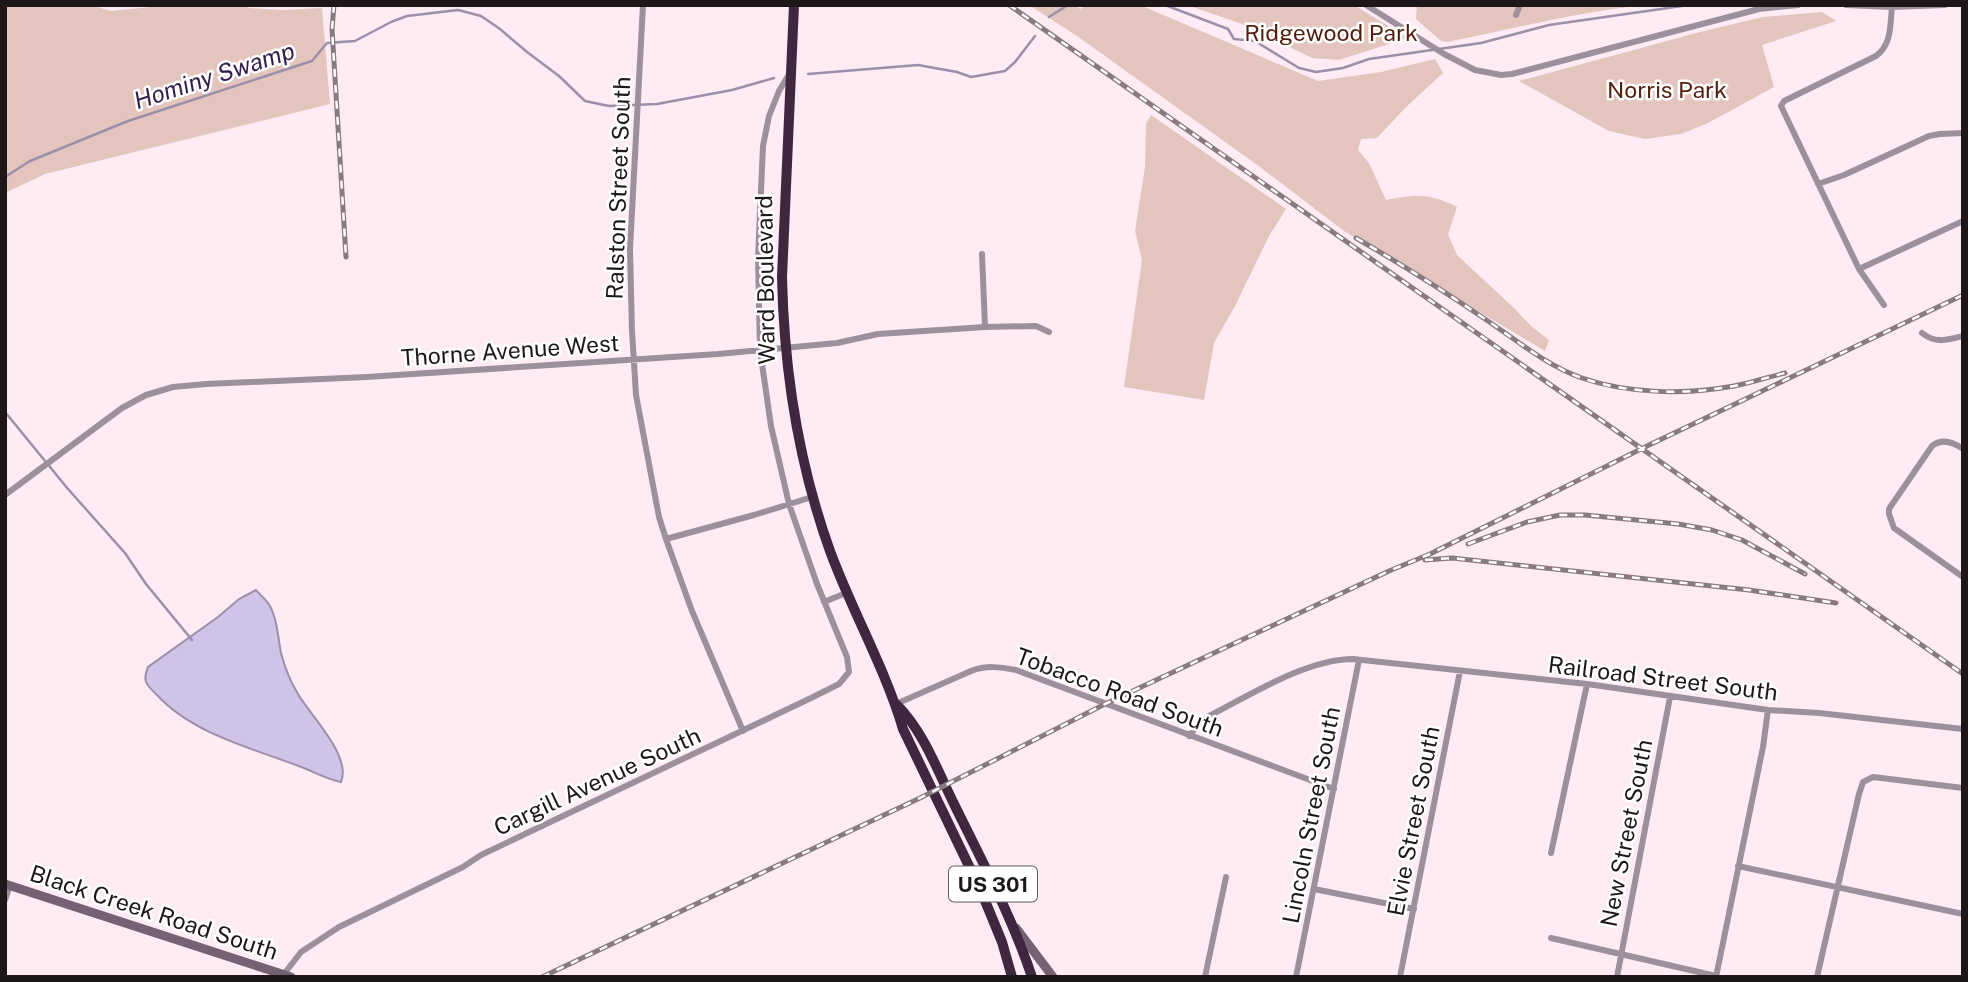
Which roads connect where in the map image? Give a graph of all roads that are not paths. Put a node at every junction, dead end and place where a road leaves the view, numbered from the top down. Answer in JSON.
{"nodes":[{"id":1,"x":643,"y":5,"type":"edge"},
{"id":2,"x":794,"y":5,"type":"edge"},
{"id":3,"x":1366,"y":5,"type":"edge"},
{"id":4,"x":1520,"y":5,"type":"edge"},
{"id":5,"x":1798,"y":5,"type":"edge"},
{"id":6,"x":1846,"y":5,"type":"edge"},
{"id":7,"x":1945,"y":5,"type":"edge"},
{"id":8,"x":1892,"y":7,"type":"junction"},
{"id":9,"x":1516,"y":15,"type":"dead end"},
{"id":10,"x":791,"y":72,"type":"junction"},
{"id":11,"x":1963,"y":133,"type":"edge"},
{"id":12,"x":1818,"y":184,"type":"junction"},
{"id":13,"x":1963,"y":221,"type":"edge"},
{"id":14,"x":982,"y":254,"type":"dead end"},
{"id":15,"x":1859,"y":269,"type":"junction"},
{"id":16,"x":1884,"y":305,"type":"dead end"},
{"id":17,"x":985,"y":327,"type":"junction"},
{"id":18,"x":1049,"y":332,"type":"dead end"},
{"id":19,"x":1922,"y":333,"type":"dead end"},
{"id":20,"x":1963,"y":336,"type":"edge"},
{"id":21,"x":785,"y":348,"type":"junction"},
{"id":22,"x":760,"y":350,"type":"junction"},
{"id":23,"x":634,"y":359,"type":"junction"},
{"id":24,"x":1963,"y":449,"type":"edge"},
{"id":25,"x":5,"y":495,"type":"edge"},
{"id":26,"x":812,"y":497,"type":"junction"},
{"id":27,"x":789,"y":504,"type":"junction"},
{"id":28,"x":666,"y":539,"type":"junction"},
{"id":29,"x":1963,"y":577,"type":"edge"},
{"id":30,"x":846,"y":593,"type":"junction"},
{"id":31,"x":824,"y":602,"type":"junction"},
{"id":32,"x":1359,"y":660,"type":"junction"},
{"id":33,"x":1460,"y":671,"type":"junction"},
{"id":34,"x":1587,"y":684,"type":"junction"},
{"id":35,"x":1670,"y":697,"type":"junction"},
{"id":36,"x":896,"y":704,"type":"junction"},
{"id":37,"x":1768,"y":710,"type":"junction"},
{"id":38,"x":1963,"y":729,"type":"edge"},
{"id":39,"x":743,"y":731,"type":"junction"},
{"id":40,"x":1189,"y":736,"type":"junction"},
{"id":41,"x":1963,"y":788,"type":"edge"},
{"id":42,"x":1334,"y":789,"type":"junction"},
{"id":43,"x":1551,"y":853,"type":"dead end"},
{"id":44,"x":1738,"y":866,"type":"junction"},
{"id":45,"x":1226,"y":877,"type":"dead end"},
{"id":46,"x":7,"y":885,"type":"edge"},
{"id":47,"x":1838,"y":888,"type":"junction"},
{"id":48,"x":1314,"y":889,"type":"junction"},
{"id":49,"x":5,"y":900,"type":"edge"},
{"id":50,"x":1413,"y":909,"type":"junction"},
{"id":51,"x":1963,"y":914,"type":"edge"},
{"id":52,"x":1014,"y":925,"type":"junction"},
{"id":53,"x":1551,"y":937,"type":"dead end"},
{"id":54,"x":1004,"y":950,"type":"junction"},
{"id":55,"x":1621,"y":953,"type":"junction"},
{"id":56,"x":1033,"y":975,"type":"edge"},
{"id":57,"x":285,"y":976,"type":"edge"},
{"id":58,"x":1716,"y":976,"type":"edge"},
{"id":59,"x":1012,"y":977,"type":"edge"},
{"id":60,"x":1053,"y":977,"type":"edge"},
{"id":61,"x":1205,"y":977,"type":"edge"},
{"id":62,"x":1296,"y":977,"type":"edge"},
{"id":63,"x":1400,"y":977,"type":"edge"},
{"id":64,"x":1617,"y":977,"type":"edge"},
{"id":65,"x":1817,"y":977,"type":"edge"}],
"edges":[{"from":1,"to":23,"type":"street","name":"Ralston Street South"},
{"from":2,"to":10,"type":"highway","name":"Ward Boulevard"},
{"from":3,"to":5,"type":"street"},
{"from":4,"to":9,"type":"street"},
{"from":6,"to":8,"type":"street"},
{"from":7,"to":8,"type":"street"},
{"from":8,"to":12,"type":"street"},
{"from":10,"to":21,"type":"highway","name":"Ward Boulevard"},
{"from":10,"to":22,"type":"street"},
{"from":11,"to":12,"type":"street"},
{"from":12,"to":15,"type":"street"},
{"from":13,"to":15,"type":"street"},
{"from":14,"to":17,"type":"street"},
{"from":15,"to":16,"type":"street"},
{"from":17,"to":18,"type":"street","name":"Thorne Avenue West"},
{"from":17,"to":21,"type":"street","name":"Thorne Avenue West"},
{"from":19,"to":20,"type":"street"},
{"from":21,"to":22,"type":"street","name":"Thorne Avenue West"},
{"from":21,"to":26,"type":"highway","name":"Ward Boulevard"},
{"from":22,"to":23,"type":"street","name":"Thorne Avenue West"},
{"from":22,"to":27,"type":"street"},
{"from":23,"to":25,"type":"street","name":"Thorne Avenue West"},
{"from":23,"to":28,"type":"street","name":"Ralston Street South"},
{"from":24,"to":29,"type":"street"},
{"from":26,"to":27,"type":"street"},
{"from":26,"to":30,"type":"highway","name":"Ward Boulevard"},
{"from":27,"to":28,"type":"street"},
{"from":27,"to":31,"type":"street"},
{"from":28,"to":39,"type":"street","name":"Ralston Street South"},
{"from":30,"to":31,"type":"street"},
{"from":30,"to":36,"type":"highway","name":"Ward Boulevard"},
{"from":31,"to":39,"type":"street","name":"Cargill Avenue South"},
{"from":32,"to":33,"type":"street","name":"Railroad Street South"},
{"from":32,"to":40,"type":"street","name":"Railroad Street South"},
{"from":32,"to":42,"type":"street","name":"Lincoln Street South"},
{"from":33,"to":34,"type":"street","name":"Railroad Street South"},
{"from":33,"to":50,"type":"street","name":"Elvie Street South"},
{"from":34,"to":35,"type":"street","name":"Railroad Street South"},
{"from":34,"to":43,"type":"street"},
{"from":35,"to":37,"type":"street","name":"Railroad Street South"},
{"from":35,"to":55,"type":"street","name":"New Street South"},
{"from":36,"to":40,"type":"street","name":"Tobacco Road South"},
{"from":36,"to":52,"type":"highway","name":"Ward Boulevard","number":"US 301"},
{"from":36,"to":54,"type":"highway","name":"Ward Boulevard","number":"US 301"},
{"from":37,"to":38,"type":"street","name":"Railroad Street South"},
{"from":37,"to":44,"type":"street"},
{"from":39,"to":57,"type":"street","name":"Cargill Avenue South"},
{"from":40,"to":42,"type":"street","name":"Tobacco Road South"},
{"from":41,"to":47,"type":"street"},
{"from":42,"to":48,"type":"street","name":"Lincoln Street South"},
{"from":44,"to":47,"type":"street"},
{"from":44,"to":58,"type":"street"},
{"from":45,"to":61,"type":"street"},
{"from":46,"to":49,"type":"street"},
{"from":46,"to":57,"type":"street","name":"Black Creek Road South"},
{"from":47,"to":51,"type":"street"},
{"from":47,"to":65,"type":"street"},
{"from":48,"to":50,"type":"street"},
{"from":48,"to":62,"type":"street","name":"Lincoln Street South"},
{"from":50,"to":63,"type":"street","name":"Elvie Street South"},
{"from":52,"to":56,"type":"highway","name":"Ward Boulevard","number":"US 301"},
{"from":52,"to":60,"type":"street"},
{"from":53,"to":55,"type":"street"},
{"from":54,"to":56,"type":"highway"},
{"from":54,"to":59,"type":"highway","name":"Ward Boulevard","number":"US 301"},
{"from":55,"to":58,"type":"street"},
{"from":55,"to":64,"type":"street","name":"New Street South"}]}
